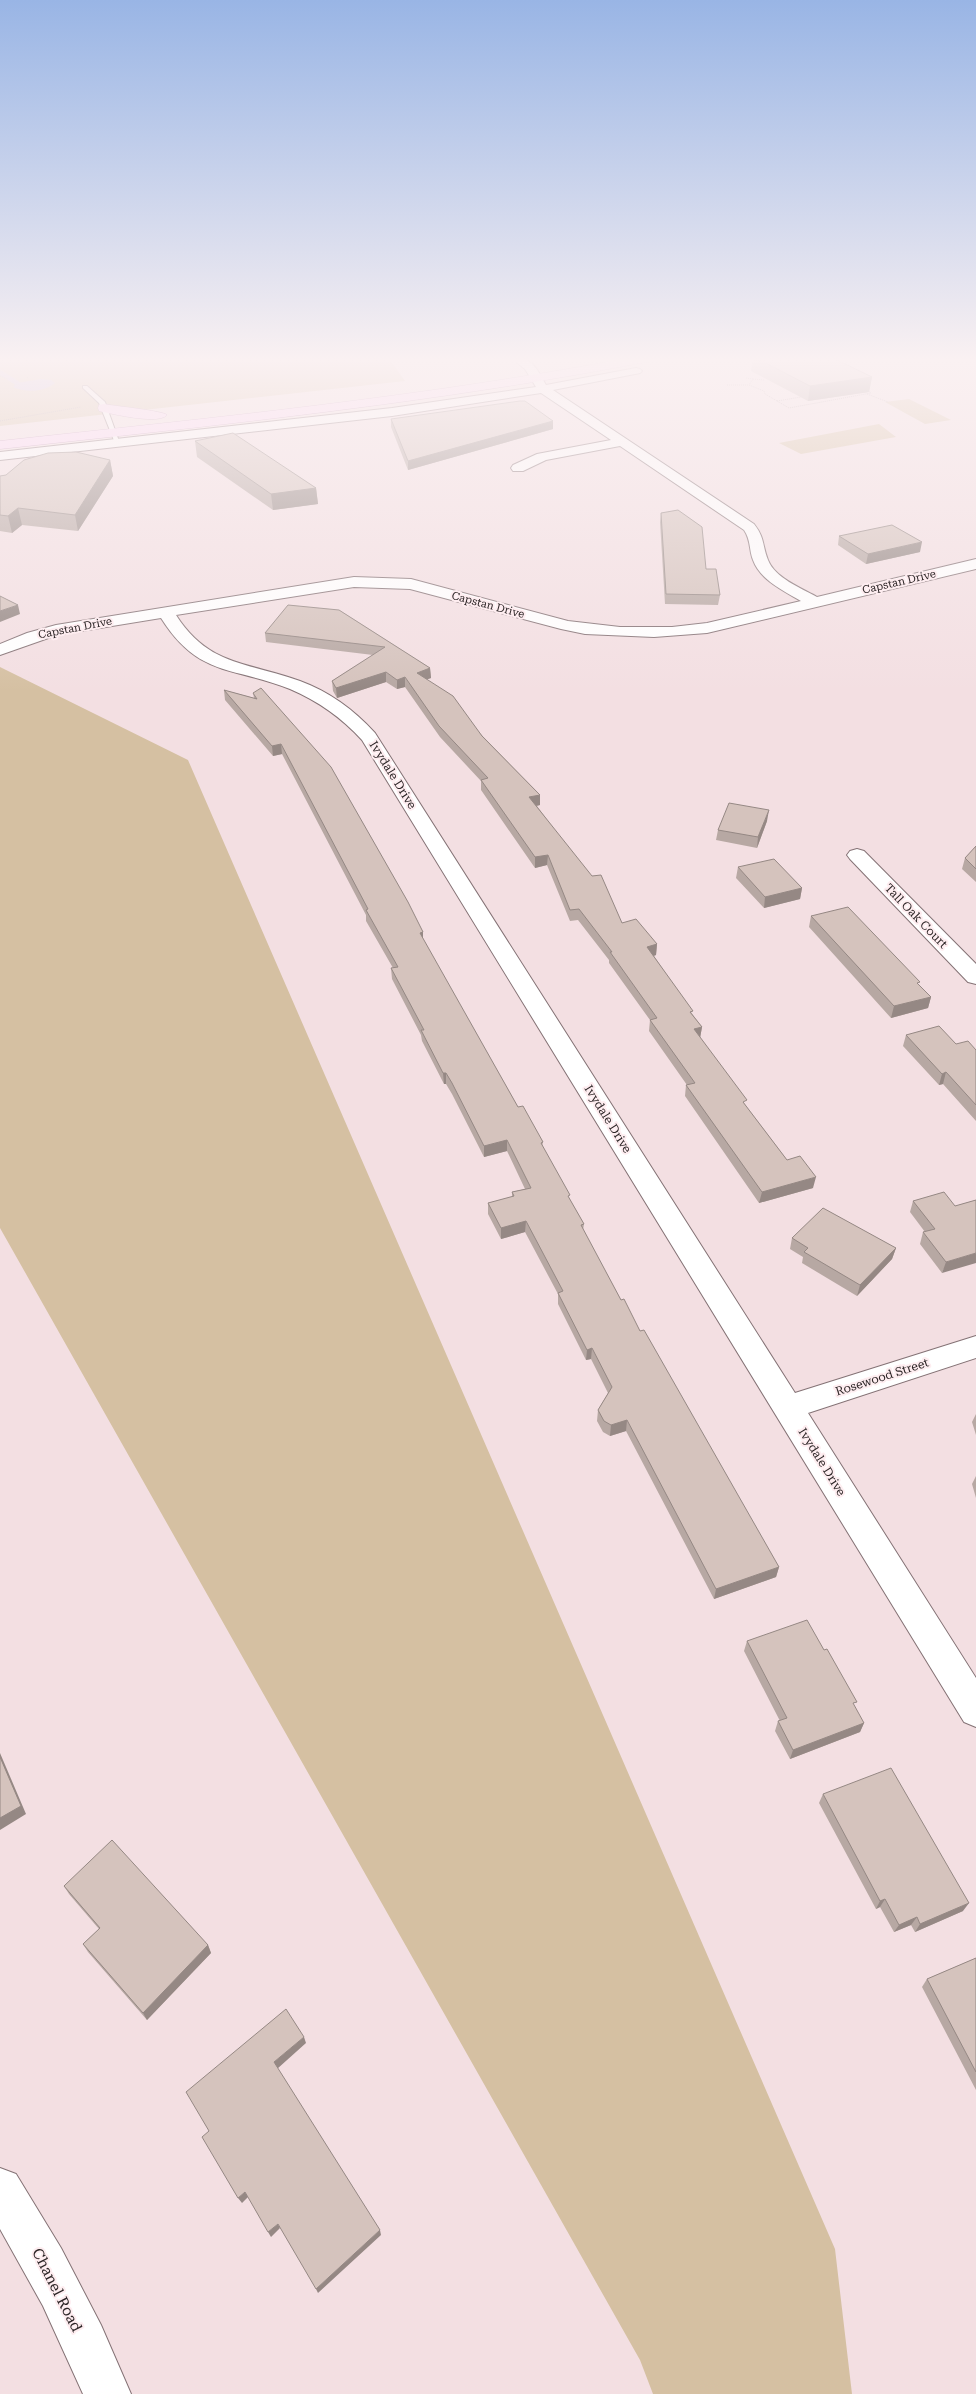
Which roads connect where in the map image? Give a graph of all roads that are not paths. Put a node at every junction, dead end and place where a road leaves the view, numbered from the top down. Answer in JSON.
{"nodes":[{"id":1,"x":663,"y":469,"type":"edge"},
{"id":2,"x":976,"y":564,"type":"edge"},
{"id":3,"x":814,"y":602,"type":"junction"},
{"id":4,"x":166,"y":613,"type":"junction"},
{"id":5,"x":0,"y":650,"type":"edge"},
{"id":6,"x":857,"y":855,"type":"dead end"},
{"id":7,"x":976,"y":977,"type":"edge"},
{"id":8,"x":976,"y":1347,"type":"edge"},
{"id":9,"x":788,"y":1407,"type":"junction"},
{"id":10,"x":976,"y":1710,"type":"edge"},
{"id":11,"x":0,"y":2190,"type":"edge"},
{"id":12,"x":107,"y":2394,"type":"edge"}],
"edges":[{"from":1,"to":3,"type":"street"},
{"from":2,"to":3,"type":"street","name":"Capstan Drive"},
{"from":3,"to":4,"type":"street","name":"Capstan Drive"},
{"from":4,"to":5,"type":"street","name":"Capstan Drive"},
{"from":4,"to":9,"type":"street","name":"Ivydale Drive"},
{"from":6,"to":7,"type":"street","name":"Tall Oak Court"},
{"from":8,"to":9,"type":"street","name":"Rosewood Street"},
{"from":9,"to":10,"type":"street","name":"Ivydale Drive"},
{"from":11,"to":12,"type":"street","name":"Chanel Road"}]}
